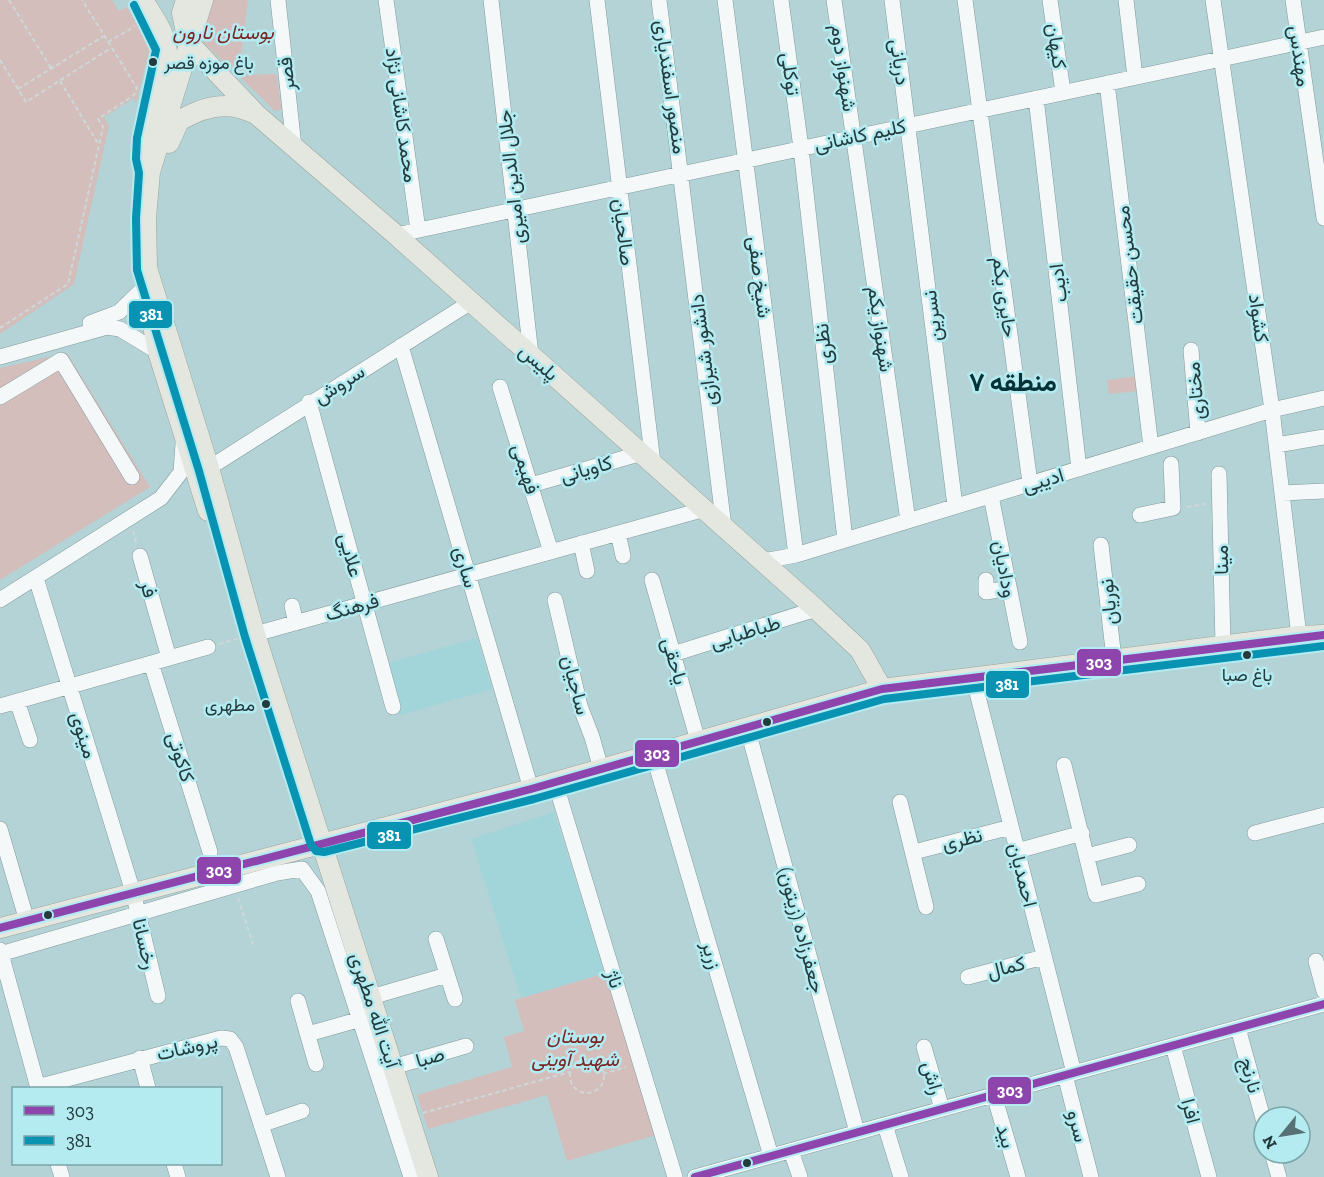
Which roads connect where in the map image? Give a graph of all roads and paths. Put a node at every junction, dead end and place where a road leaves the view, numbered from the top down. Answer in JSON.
{"nodes":[{"id":1,"x":9,"y":0,"type":"edge"},
{"id":2,"x":82,"y":0,"type":"edge"},
{"id":3,"x":143,"y":0,"type":"edge"},
{"id":4,"x":186,"y":0,"type":"edge"},
{"id":5,"x":203,"y":0,"type":"edge"},
{"id":6,"x":278,"y":0,"type":"edge"},
{"id":7,"x":386,"y":0,"type":"edge"},
{"id":8,"x":491,"y":0,"type":"edge"},
{"id":9,"x":597,"y":0,"type":"edge"},
{"id":10,"x":659,"y":0,"type":"edge"},
{"id":11,"x":725,"y":0,"type":"edge"},
{"id":12,"x":781,"y":0,"type":"edge"},
{"id":13,"x":834,"y":0,"type":"edge"},
{"id":14,"x":892,"y":0,"type":"edge"},
{"id":15,"x":964,"y":0,"type":"edge"},
{"id":16,"x":1050,"y":0,"type":"edge"},
{"id":17,"x":1126,"y":0,"type":"edge"},
{"id":18,"x":1213,"y":0,"type":"edge"},
{"id":19,"x":1293,"y":0,"type":"edge"},
{"id":20,"x":135,"y":26,"type":"dead end"},
{"id":21,"x":104,"y":36,"type":"junction"},
{"id":22,"x":1324,"y":37,"type":"edge"},
{"id":23,"x":108,"y":42,"type":"junction"},
{"id":24,"x":188,"y":42,"type":"junction"},
{"id":25,"x":1298,"y":43,"type":"junction"},
{"id":26,"x":111,"y":48,"type":"junction"},
{"id":27,"x":1220,"y":59,"type":"junction"},
{"id":28,"x":0,"y":60,"type":"edge"},
{"id":29,"x":51,"y":68,"type":"junction"},
{"id":30,"x":1135,"y":77,"type":"junction"},
{"id":31,"x":60,"y":80,"type":"junction"},
{"id":32,"x":1107,"y":83,"type":"junction"},
{"id":33,"x":18,"y":88,"type":"junction"},
{"id":34,"x":1063,"y":92,"type":"junction"},
{"id":35,"x":1036,"y":98,"type":"junction"},
{"id":36,"x":980,"y":110,"type":"junction"},
{"id":37,"x":257,"y":115,"type":"junction"},
{"id":38,"x":909,"y":125,"type":"junction"},
{"id":39,"x":854,"y":136,"type":"junction"},
{"id":40,"x":99,"y":145,"type":"junction"},
{"id":41,"x":294,"y":147,"type":"junction"},
{"id":42,"x":801,"y":148,"type":"junction"},
{"id":43,"x":745,"y":160,"type":"junction"},
{"id":44,"x":150,"y":172,"type":"junction"},
{"id":45,"x":682,"y":173,"type":"junction"},
{"id":46,"x":618,"y":187,"type":"junction"},
{"id":47,"x":515,"y":209,"type":"junction"},
{"id":48,"x":1324,"y":218,"type":"edge"},
{"id":49,"x":418,"y":230,"type":"junction"},
{"id":50,"x":396,"y":235,"type":"junction"},
{"id":51,"x":148,"y":276,"type":"junction"},
{"id":52,"x":471,"y":303,"type":"junction"},
{"id":53,"x":0,"y":328,"type":"edge"},
{"id":54,"x":401,"y":346,"type":"junction"},
{"id":55,"x":0,"y":349,"type":"edge"},
{"id":56,"x":1191,"y":350,"type":"dead end"},
{"id":57,"x":158,"y":352,"type":"junction"},
{"id":58,"x":531,"y":355,"type":"junction"},
{"id":59,"x":0,"y":357,"type":"edge"},
{"id":60,"x":500,"y":387,"type":"dead end"},
{"id":61,"x":0,"y":397,"type":"edge"},
{"id":62,"x":1324,"y":399,"type":"edge"},
{"id":63,"x":309,"y":402,"type":"junction"},
{"id":64,"x":1272,"y":410,"type":"junction"},
{"id":65,"x":183,"y":432,"type":"junction"},
{"id":66,"x":1198,"y":432,"type":"junction"},
{"id":67,"x":1324,"y":437,"type":"edge"},
{"id":68,"x":1276,"y":446,"type":"junction"},
{"id":69,"x":1151,"y":447,"type":"junction"},
{"id":70,"x":647,"y":458,"type":"junction"},
{"id":71,"x":1171,"y":464,"type":"dead end"},
{"id":72,"x":209,"y":468,"type":"junction"},
{"id":73,"x":1079,"y":469,"type":"junction"},
{"id":74,"x":1219,"y":474,"type":"dead end"},
{"id":75,"x":132,"y":477,"type":"dead end"},
{"id":76,"x":1030,"y":483,"type":"junction"},
{"id":77,"x":531,"y":485,"type":"junction"},
{"id":78,"x":1324,"y":491,"type":"edge"},
{"id":79,"x":1282,"y":493,"type":"junction"},
{"id":80,"x":990,"y":496,"type":"junction"},
{"id":81,"x":1220,"y":503,"type":"junction"},
{"id":82,"x":955,"y":506,"type":"junction"},
{"id":83,"x":1173,"y":508,"type":"junction"},
{"id":84,"x":705,"y":509,"type":"junction"},
{"id":85,"x":1140,"y":515,"type":"dead end"},
{"id":86,"x":129,"y":520,"type":"junction"},
{"id":87,"x":908,"y":520,"type":"junction"},
{"id":88,"x":724,"y":527,"type":"junction"},
{"id":89,"x":618,"y":533,"type":"junction"},
{"id":90,"x":845,"y":540,"type":"junction"},
{"id":91,"x":580,"y":543,"type":"junction"},
{"id":92,"x":1101,"y":545,"type":"dead end"},
{"id":93,"x":551,"y":552,"type":"junction"},
{"id":94,"x":796,"y":555,"type":"junction"},
{"id":95,"x":140,"y":556,"type":"joint"},
{"id":96,"x":623,"y":556,"type":"dead end"},
{"id":97,"x":762,"y":561,"type":"junction"},
{"id":98,"x":587,"y":571,"type":"dead end"},
{"id":99,"x":468,"y":575,"type":"junction"},
{"id":100,"x":36,"y":578,"type":"junction"},
{"id":101,"x":652,"y":580,"type":"dead end"},
{"id":102,"x":986,"y":580,"type":"dead end"},
{"id":103,"x":1009,"y":588,"type":"junction"},
{"id":104,"x":0,"y":600,"type":"edge"},
{"id":105,"x":555,"y":600,"type":"dead end"},
{"id":106,"x":365,"y":603,"type":"junction"},
{"id":107,"x":292,"y":606,"type":"dead end"},
{"id":108,"x":816,"y":609,"type":"junction"},
{"id":109,"x":296,"y":623,"type":"junction"},
{"id":110,"x":253,"y":625,"type":"junction"},
{"id":111,"x":1324,"y":635,"type":"edge"},
{"id":112,"x":1299,"y":636,"type":"junction"},
{"id":113,"x":1324,"y":641,"type":"edge"},
{"id":114,"x":1020,"y":642,"type":"dead end"},
{"id":115,"x":1223,"y":645,"type":"junction"},
{"id":116,"x":208,"y":647,"type":"joint"},
{"id":117,"x":673,"y":654,"type":"junction"},
{"id":118,"x":169,"y":658,"type":"junction"},
{"id":119,"x":1114,"y":659,"type":"junction"},
{"id":120,"x":151,"y":663,"type":"junction"},
{"id":121,"x":973,"y":681,"type":"junction"},
{"id":122,"x":69,"y":686,"type":"junction"},
{"id":123,"x":882,"y":688,"type":"junction"},
{"id":124,"x":17,"y":701,"type":"junction"},
{"id":125,"x":0,"y":706,"type":"edge"},
{"id":126,"x":393,"y":707,"type":"dead end"},
{"id":127,"x":747,"y":727,"type":"junction"},
{"id":128,"x":30,"y":740,"type":"dead end"},
{"id":129,"x":698,"y":741,"type":"junction"},
{"id":130,"x":653,"y":754,"type":"junction"},
{"id":131,"x":1064,"y":765,"type":"dead end"},
{"id":132,"x":601,"y":769,"type":"junction"},
{"id":133,"x":555,"y":782,"type":"junction"},
{"id":134,"x":531,"y":789,"type":"junction"},
{"id":135,"x":900,"y":802,"type":"dead end"},
{"id":136,"x":1324,"y":815,"type":"edge"},
{"id":137,"x":1011,"y":827,"type":"junction"},
{"id":138,"x":0,"y":829,"type":"edge"},
{"id":139,"x":1082,"y":833,"type":"junction"},
{"id":140,"x":1255,"y":833,"type":"dead end"},
{"id":141,"x":321,"y":842,"type":"junction"},
{"id":142,"x":1129,"y":844,"type":"dead end"},
{"id":143,"x":1017,"y":851,"type":"junction"},
{"id":144,"x":210,"y":852,"type":"dead end"},
{"id":145,"x":914,"y":852,"type":"junction"},
{"id":146,"x":1087,"y":856,"type":"junction"},
{"id":147,"x":1138,"y":884,"type":"dead end"},
{"id":148,"x":234,"y":885,"type":"junction"},
{"id":149,"x":133,"y":892,"type":"junction"},
{"id":150,"x":926,"y":907,"type":"dead end"},
{"id":151,"x":138,"y":913,"type":"junction"},
{"id":152,"x":27,"y":921,"type":"junction"},
{"id":153,"x":0,"y":928,"type":"edge"},
{"id":154,"x":436,"y":939,"type":"dead end"},
{"id":155,"x":254,"y":947,"type":"dead end"},
{"id":156,"x":0,"y":952,"type":"edge"},
{"id":157,"x":1044,"y":957,"type":"junction"},
{"id":158,"x":1321,"y":962,"type":"edge"},
{"id":159,"x":447,"y":975,"type":"junction"},
{"id":160,"x":968,"y":977,"type":"dead end"},
{"id":161,"x":158,"y":996,"type":"dead end"},
{"id":162,"x":455,"y":999,"type":"dead end"},
{"id":163,"x":1323,"y":999,"type":"edge"},
{"id":164,"x":298,"y":1001,"type":"dead end"},
{"id":165,"x":369,"y":1010,"type":"junction"},
{"id":166,"x":1238,"y":1028,"type":"junction"},
{"id":167,"x":308,"y":1034,"type":"junction"},
{"id":168,"x":466,"y":1046,"type":"dead end"},
{"id":169,"x":1173,"y":1046,"type":"junction"},
{"id":170,"x":924,"y":1047,"type":"dead end"},
{"id":171,"x":140,"y":1058,"type":"junction"},
{"id":172,"x":640,"y":1063,"type":"junction"},
{"id":173,"x":316,"y":1064,"type":"dead end"},
{"id":174,"x":393,"y":1067,"type":"junction"},
{"id":175,"x":570,"y":1072,"type":"junction"},
{"id":176,"x":603,"y":1074,"type":"junction"},
{"id":177,"x":1069,"y":1074,"type":"junction"},
{"id":178,"x":38,"y":1087,"type":"edge"},
{"id":179,"x":41,"y":1087,"type":"edge"},
{"id":180,"x":147,"y":1087,"type":"edge"},
{"id":181,"x":994,"y":1095,"type":"junction"},
{"id":182,"x":1259,"y":1105,"type":"edge"},
{"id":183,"x":942,"y":1109,"type":"junction"},
{"id":184,"x":302,"y":1111,"type":"dead end"},
{"id":185,"x":409,"y":1117,"type":"junction"},
{"id":186,"x":261,"y":1125,"type":"junction"},
{"id":187,"x":885,"y":1125,"type":"junction"},
{"id":188,"x":857,"y":1132,"type":"junction"},
{"id":189,"x":791,"y":1150,"type":"junction"},
{"id":190,"x":771,"y":1156,"type":"junction"},
{"id":191,"x":278,"y":1177,"type":"edge"},
{"id":192,"x":411,"y":1177,"type":"edge"},
{"id":193,"x":428,"y":1177,"type":"edge"},
{"id":194,"x":675,"y":1177,"type":"edge"},
{"id":195,"x":695,"y":1177,"type":"edge"},
{"id":196,"x":800,"y":1177,"type":"edge"},
{"id":197,"x":901,"y":1177,"type":"edge"},
{"id":198,"x":1018,"y":1177,"type":"edge"},
{"id":199,"x":1091,"y":1177,"type":"edge"},
{"id":200,"x":1209,"y":1177,"type":"edge"}],
"edges":[{"from":1,"to":29,"type":"path"},
{"from":2,"to":21,"type":"path"},
{"from":3,"to":44,"type":"main road"},
{"from":4,"to":24,"type":"main road"},
{"from":5,"to":24,"type":"main road"},
{"from":6,"to":41,"type":"street","name":"قصر"},
{"from":7,"to":49,"type":"street","name":"محمد کاشانی نژاد"},
{"from":8,"to":47,"type":"street","name":"جلال الدین امیری"},
{"from":9,"to":46,"type":"street","name":"صالحیان"},
{"from":10,"to":45,"type":"street","name":"منصور اسفندیاری"},
{"from":11,"to":43,"type":"street","name":"شیخ صفی"},
{"from":12,"to":42,"type":"street","name":"توکلی"},
{"from":13,"to":39,"type":"street","name":"شهنواز دوم"},
{"from":14,"to":38,"type":"street","name":"دریانی"},
{"from":15,"to":36,"type":"street","name":"حایری یکم"},
{"from":16,"to":34,"type":"street","name":"کیهان"},
{"from":17,"to":30,"type":"street"},
{"from":18,"to":27,"type":"street","name":"کشواد"},
{"from":19,"to":25,"type":"street","name":"مهندس"},
{"from":20,"to":23,"type":"path"},
{"from":21,"to":23,"type":"path"},
{"from":21,"to":29,"type":"path"},
{"from":22,"to":25,"type":"street","name":"کلیم کاشانی"},
{"from":23,"to":26,"type":"path"},
{"from":24,"to":37,"type":"main road","name":"پلیس"},
{"from":24,"to":44,"type":"main road"},
{"from":25,"to":27,"type":"street","name":"کلیم کاشانی"},
{"from":25,"to":48,"type":"street","name":"مهندس"},
{"from":26,"to":31,"type":"path"},
{"from":26,"to":40,"type":"path"},
{"from":27,"to":30,"type":"street","name":"کلیم کاشانی"},
{"from":27,"to":64,"type":"street","name":"کشواد"},
{"from":28,"to":33,"type":"path"},
{"from":29,"to":33,"type":"path"},
{"from":30,"to":32,"type":"street","name":"کلیم کاشانی"},
{"from":31,"to":33,"type":"path"},
{"from":31,"to":40,"type":"path"},
{"from":32,"to":34,"type":"street","name":"کلیم کاشانی"},
{"from":32,"to":69,"type":"street","name":"محسن حقیقت"},
{"from":34,"to":35,"type":"street","name":"کلیم کاشانی"},
{"from":35,"to":36,"type":"street","name":"کلیم کاشانی"},
{"from":35,"to":73,"type":"street","name":"ادیب"},
{"from":36,"to":38,"type":"street","name":"کلیم کاشانی"},
{"from":36,"to":76,"type":"street","name":"حایری یکم"},
{"from":37,"to":41,"type":"main road","name":"پلیس"},
{"from":37,"to":44,"type":"main road"},
{"from":38,"to":39,"type":"street","name":"کلیم کاشانی"},
{"from":38,"to":82,"type":"street","name":"نسرین"},
{"from":39,"to":42,"type":"street","name":"کلیم کاشانی"},
{"from":39,"to":87,"type":"street","name":"شهنواز یکم"},
{"from":40,"to":53,"type":"path"},
{"from":41,"to":50,"type":"main road","name":"پلیس"},
{"from":42,"to":43,"type":"street","name":"کلیم کاشانی"},
{"from":42,"to":90,"type":"street","name":"نظری"},
{"from":43,"to":45,"type":"street","name":"کلیم کاشانی"},
{"from":43,"to":94,"type":"street","name":"شیخ صفی"},
{"from":44,"to":51,"type":"main road"},
{"from":45,"to":46,"type":"street","name":"کلیم کاشانی"},
{"from":45,"to":88,"type":"street","name":"دانشور شیرازی"},
{"from":46,"to":47,"type":"street","name":"کلیم کاشانی"},
{"from":46,"to":70,"type":"street","name":"صالحیان"},
{"from":47,"to":49,"type":"street","name":"کلیم کاشانی"},
{"from":47,"to":58,"type":"street","name":"جلال الدین امیری"},
{"from":49,"to":50,"type":"street","name":"کلیم کاشانی"},
{"from":50,"to":52,"type":"main road","name":"پلیس"},
{"from":51,"to":55,"type":"street"},
{"from":51,"to":57,"type":"main road"},
{"from":51,"to":72,"type":"main road"},
{"from":52,"to":54,"type":"street","name":"سروش"},
{"from":52,"to":58,"type":"main road","name":"پلیس"},
{"from":54,"to":63,"type":"street","name":"سروش"},
{"from":54,"to":99,"type":"street","name":"ساری"},
{"from":56,"to":66,"type":"street","name":"مختاری"},
{"from":57,"to":59,"type":"street"},
{"from":57,"to":65,"type":"main road"},
{"from":58,"to":70,"type":"main road","name":"پلیس"},
{"from":60,"to":77,"type":"street","name":"فهیمی"},
{"from":61,"to":75,"type":"street"},
{"from":62,"to":64,"type":"street","name":"ادیبی"},
{"from":63,"to":72,"type":"street","name":"سروش"},
{"from":63,"to":106,"type":"street","name":"علایی"},
{"from":64,"to":66,"type":"street","name":"ادیبی"},
{"from":64,"to":68,"type":"street","name":"کشواد"},
{"from":65,"to":86,"type":"street"},
{"from":65,"to":110,"type":"main road"},
{"from":66,"to":69,"type":"street","name":"ادیبی"},
{"from":67,"to":68,"type":"street"},
{"from":68,"to":79,"type":"street","name":"کشواد"},
{"from":69,"to":73,"type":"street","name":"ادیبی"},
{"from":70,"to":77,"type":"street","name":"کاویانی"},
{"from":70,"to":84,"type":"main road","name":"پلیس"},
{"from":71,"to":83,"type":"street"},
{"from":72,"to":110,"type":"main road"},
{"from":73,"to":76,"type":"street","name":"ادیبی"},
{"from":74,"to":81,"type":"street","name":"مینا"},
{"from":76,"to":80,"type":"street","name":"ادیبی"},
{"from":77,"to":93,"type":"street","name":"فهیمی"},
{"from":78,"to":79,"type":"street"},
{"from":79,"to":112,"type":"street","name":"کشواد"},
{"from":80,"to":82,"type":"street","name":"ادیبی"},
{"from":80,"to":103,"type":"street","name":"ودادیان"},
{"from":81,"to":83,"type":"path"},
{"from":81,"to":115,"type":"street","name":"مینا"},
{"from":82,"to":87,"type":"street","name":"ادیبی"},
{"from":83,"to":85,"type":"street"},
{"from":84,"to":88,"type":"main road","name":"پلیس"},
{"from":84,"to":89,"type":"street","name":"فرهنگ"},
{"from":86,"to":95,"type":"path","name":"فر"},
{"from":86,"to":100,"type":"street"},
{"from":87,"to":90,"type":"street","name":"ادیبی"},
{"from":88,"to":97,"type":"main road","name":"پلیس"},
{"from":89,"to":91,"type":"street","name":"فرهنگ"},
{"from":89,"to":96,"type":"street"},
{"from":90,"to":94,"type":"street","name":"ادیبی"},
{"from":91,"to":93,"type":"street","name":"فرهنگ"},
{"from":91,"to":98,"type":"street"},
{"from":92,"to":119,"type":"street","name":"نوریان"},
{"from":93,"to":99,"type":"street","name":"فرهنگ"},
{"from":94,"to":97,"type":"street","name":"ادیبی"},
{"from":95,"to":118,"type":"street","name":"فر"},
{"from":97,"to":108,"type":"main road","name":"پلیس"},
{"from":99,"to":106,"type":"street","name":"فرهنگ"},
{"from":99,"to":134,"type":"street","name":"ساری"},
{"from":100,"to":104,"type":"street"},
{"from":100,"to":122,"type":"street","name":"مینوی"},
{"from":101,"to":117,"type":"street","name":"یاحقی"},
{"from":102,"to":103,"type":"street"},
{"from":103,"to":114,"type":"street","name":"ودادیان"},
{"from":105,"to":132,"type":"street","name":"ساجیان"},
{"from":106,"to":109,"type":"street","name":"فرهنگ"},
{"from":106,"to":126,"type":"street","name":"علایی"},
{"from":107,"to":109,"type":"street"},
{"from":108,"to":117,"type":"street","name":"طباطبایی"},
{"from":108,"to":123,"type":"main road","name":"پلیس"},
{"from":109,"to":110,"type":"street","name":"فرهنگ"},
{"from":110,"to":116,"type":"path"},
{"from":110,"to":141,"type":"main road","name":"آیت الله مطهری"},
{"from":111,"to":112,"type":"main road"},
{"from":112,"to":115,"type":"main road"},
{"from":113,"to":121,"type":"street"},
{"from":115,"to":119,"type":"main road"},
{"from":116,"to":118,"type":"street"},
{"from":117,"to":129,"type":"street","name":"یاحقی"},
{"from":118,"to":120,"type":"street"},
{"from":119,"to":121,"type":"main road"},
{"from":120,"to":122,"type":"street"},
{"from":120,"to":144,"type":"street","name":"کاکوتی"},
{"from":121,"to":123,"type":"main road"},
{"from":121,"to":137,"type":"street","name":"احمدیان"},
{"from":122,"to":124,"type":"street"},
{"from":122,"to":149,"type":"street","name":"مینوی"},
{"from":123,"to":127,"type":"main road"},
{"from":124,"to":125,"type":"street"},
{"from":124,"to":128,"type":"street"},
{"from":127,"to":129,"type":"main road"},
{"from":127,"to":188,"type":"street","name":"جعفرزاده (زیتون)"},
{"from":129,"to":130,"type":"main road"},
{"from":130,"to":132,"type":"main road"},
{"from":130,"to":190,"type":"street","name":"زریر"},
{"from":131,"to":139,"type":"street"},
{"from":132,"to":133,"type":"main road"},
{"from":133,"to":134,"type":"main road"},
{"from":133,"to":172,"type":"street","name":"ناژ"},
{"from":134,"to":141,"type":"main road"},
{"from":135,"to":145,"type":"street"},
{"from":136,"to":140,"type":"street"},
{"from":137,"to":143,"type":"street","name":"احمدیان"},
{"from":137,"to":145,"type":"street","name":"نظری"},
{"from":138,"to":152,"type":"street"},
{"from":139,"to":143,"type":"street"},
{"from":139,"to":146,"type":"street"},
{"from":141,"to":149,"type":"main road"},
{"from":141,"to":165,"type":"main road","name":"آیت الله مطهری"},
{"from":142,"to":146,"type":"street"},
{"from":143,"to":157,"type":"street","name":"احمدیان"},
{"from":145,"to":150,"type":"street"},
{"from":146,"to":147,"type":"street"},
{"from":148,"to":151,"type":"street"},
{"from":148,"to":155,"type":"path"},
{"from":148,"to":165,"type":"street"},
{"from":149,"to":151,"type":"street","name":"رخسانا"},
{"from":149,"to":152,"type":"main road"},
{"from":151,"to":156,"type":"street"},
{"from":151,"to":161,"type":"street","name":"رخسانا"},
{"from":152,"to":153,"type":"main road"},
{"from":154,"to":159,"type":"street"},
{"from":156,"to":178,"type":"street"},
{"from":157,"to":160,"type":"street","name":"کمال"},
{"from":157,"to":177,"type":"street","name":"احمدیان"},
{"from":158,"to":163,"type":"street"},
{"from":159,"to":162,"type":"street"},
{"from":159,"to":165,"type":"street"},
{"from":163,"to":166,"type":"street"},
{"from":164,"to":167,"type":"street"},
{"from":165,"to":167,"type":"street"},
{"from":165,"to":174,"type":"main road","name":"آیت الله مطهری"},
{"from":165,"to":192,"type":"street"},
{"from":166,"to":169,"type":"street"},
{"from":166,"to":182,"type":"street","name":"نارنج"},
{"from":167,"to":173,"type":"street"},
{"from":168,"to":174,"type":"street","name":"صبا"},
{"from":169,"to":177,"type":"street"},
{"from":169,"to":200,"type":"street","name":"افرا"},
{"from":170,"to":183,"type":"street","name":"راش"},
{"from":171,"to":179,"type":"street","name":"پروشات"},
{"from":171,"to":180,"type":"street"},
{"from":171,"to":186,"type":"street","name":"پروشات"},
{"from":172,"to":176,"type":"path"},
{"from":172,"to":194,"type":"street","name":"ناژ"},
{"from":174,"to":185,"type":"main road","name":"آیت الله مطهری"},
{"from":175,"to":176,"type":"path"},
{"from":175,"to":176,"type":"path"},
{"from":175,"to":185,"type":"path"},
{"from":177,"to":181,"type":"street"},
{"from":177,"to":199,"type":"street","name":"سرو"},
{"from":181,"to":183,"type":"street"},
{"from":181,"to":198,"type":"street","name":"بید"},
{"from":183,"to":187,"type":"street"},
{"from":184,"to":186,"type":"street"},
{"from":185,"to":193,"type":"main road","name":"آیت الله مطهری"},
{"from":186,"to":191,"type":"street","name":"پروشات"},
{"from":187,"to":188,"type":"street"},
{"from":187,"to":197,"type":"street"},
{"from":188,"to":189,"type":"street"},
{"from":189,"to":190,"type":"street"},
{"from":189,"to":196,"type":"street"},
{"from":190,"to":195,"type":"street"}]}
